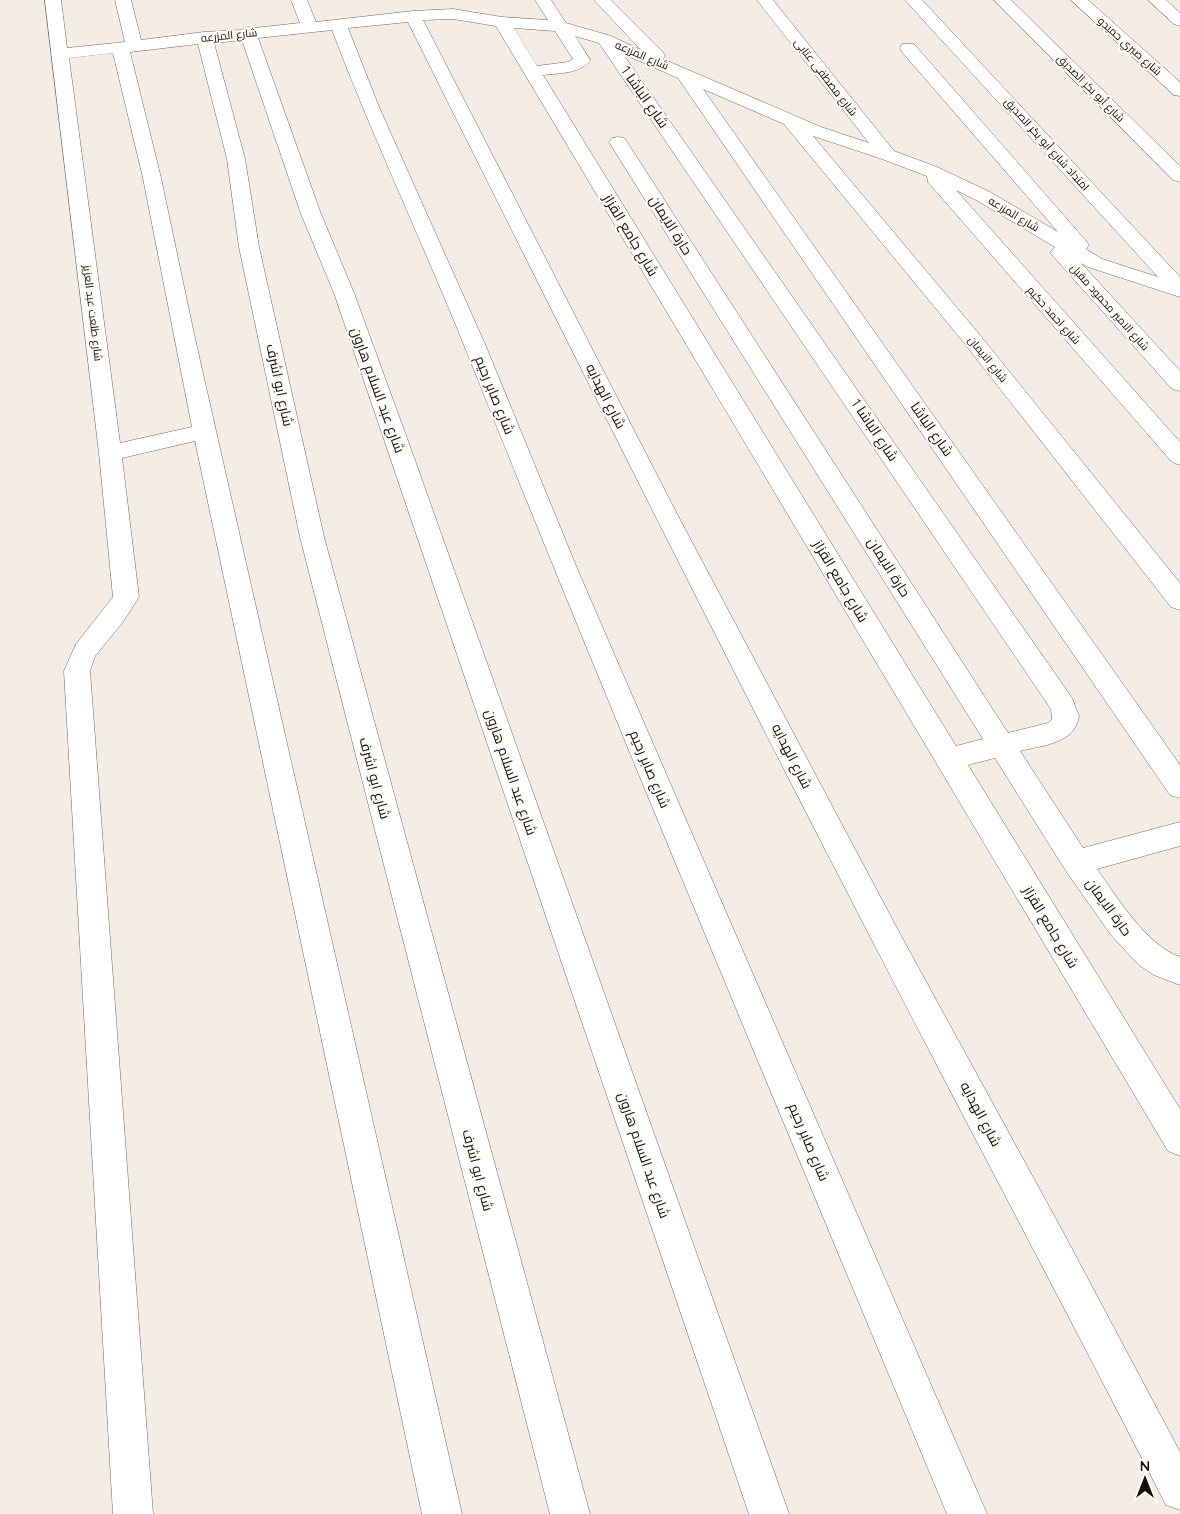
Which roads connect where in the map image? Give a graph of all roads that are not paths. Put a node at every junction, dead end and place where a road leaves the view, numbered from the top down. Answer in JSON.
{"nodes":[{"id":1,"x":53,"y":0,"type":"edge"},
{"id":2,"x":123,"y":0,"type":"edge"},
{"id":3,"x":299,"y":0,"type":"edge"},
{"id":4,"x":458,"y":0,"type":"edge"},
{"id":5,"x":543,"y":0,"type":"edge"},
{"id":6,"x":602,"y":0,"type":"edge"},
{"id":7,"x":765,"y":0,"type":"edge"},
{"id":8,"x":914,"y":0,"type":"edge"},
{"id":9,"x":1002,"y":0,"type":"edge"},
{"id":10,"x":1079,"y":0,"type":"edge"},
{"id":11,"x":1156,"y":0,"type":"edge"},
{"id":12,"x":413,"y":16,"type":"junction"},
{"id":13,"x":467,"y":18,"type":"junction"},
{"id":14,"x":502,"y":22,"type":"junction"},
{"id":15,"x":1180,"y":22,"type":"edge"},
{"id":16,"x":338,"y":23,"type":"junction"},
{"id":17,"x":309,"y":26,"type":"junction"},
{"id":18,"x":560,"y":26,"type":"junction"},
{"id":19,"x":248,"y":32,"type":"junction"},
{"id":20,"x":204,"y":37,"type":"junction"},
{"id":21,"x":605,"y":40,"type":"junction"},
{"id":22,"x":127,"y":46,"type":"junction"},
{"id":23,"x":908,"y":48,"type":"dead end"},
{"id":24,"x":61,"y":54,"type":"junction"},
{"id":25,"x":674,"y":69,"type":"junction"},
{"id":26,"x":532,"y":72,"type":"junction"},
{"id":27,"x":1180,"y":91,"type":"edge"},
{"id":28,"x":791,"y":121,"type":"junction"},
{"id":29,"x":618,"y":142,"type":"dead end"},
{"id":30,"x":888,"y":155,"type":"junction"},
{"id":31,"x":930,"y":171,"type":"junction"},
{"id":32,"x":1180,"y":176,"type":"edge"},
{"id":33,"x":1040,"y":230,"type":"junction"},
{"id":34,"x":1095,"y":263,"type":"junction"},
{"id":35,"x":1180,"y":290,"type":"edge"},
{"id":36,"x":1180,"y":384,"type":"edge"},
{"id":37,"x":204,"y":432,"type":"junction"},
{"id":38,"x":110,"y":453,"type":"junction"},
{"id":39,"x":1180,"y":457,"type":"edge"},
{"id":40,"x":1180,"y":601,"type":"edge"},
{"id":41,"x":1001,"y":745,"type":"junction"},
{"id":42,"x":949,"y":759,"type":"junction"},
{"id":43,"x":1180,"y":787,"type":"edge"},
{"id":44,"x":1180,"y":834,"type":"edge"},
{"id":45,"x":1076,"y":862,"type":"junction"},
{"id":46,"x":1180,"y":971,"type":"edge"},
{"id":47,"x":1180,"y":1140,"type":"edge"},
{"id":48,"x":1180,"y":1491,"type":"edge"},
{"id":49,"x":133,"y":1514,"type":"edge"},
{"id":50,"x":442,"y":1514,"type":"edge"},
{"id":51,"x":570,"y":1514,"type":"edge"},
{"id":52,"x":770,"y":1514,"type":"edge"},
{"id":53,"x":966,"y":1514,"type":"edge"}],
"edges":[{"from":1,"to":24,"type":"street","name":"شارع طلعت عبد العزيز"},
{"from":2,"to":22,"type":"street"},
{"from":3,"to":17,"type":"street"},
{"from":4,"to":13,"type":"street"},
{"from":5,"to":18,"type":"street"},
{"from":6,"to":25,"type":"street"},
{"from":7,"to":30,"type":"street","name":"شارع مصطفى عتابى"},
{"from":8,"to":35,"type":"street","name":"امتداد شارع أبو بكر الصديق"},
{"from":9,"to":32,"type":"street","name":"شارع أبو بكر الصديق"},
{"from":10,"to":27,"type":"street","name":"شارع صبري حميدو"},
{"from":11,"to":15,"type":"street"},
{"from":12,"to":13,"type":"street","name":"شارع المزرعه"},
{"from":12,"to":16,"type":"street","name":"شارع المزرعه"},
{"from":12,"to":48,"type":"street","name":"شارع الهدايه"},
{"from":13,"to":14,"type":"street","name":"شارع المزرعه"},
{"from":14,"to":18,"type":"street","name":"شارع المزرعه"},
{"from":14,"to":26,"type":"street","name":"شارع جامع القزاز"},
{"from":16,"to":17,"type":"street","name":"شارع المزرعه"},
{"from":16,"to":53,"type":"street","name":"شارع صابر رحيم"},
{"from":17,"to":19,"type":"street","name":"شارع المزرعه"},
{"from":18,"to":21,"type":"street","name":"شارع المزرعه"},
{"from":18,"to":26,"type":"street"},
{"from":19,"to":20,"type":"street","name":"شارع المزرعه"},
{"from":19,"to":52,"type":"street","name":"شارع عبد السلام هارون"},
{"from":20,"to":22,"type":"street","name":"شارع المزرعه"},
{"from":20,"to":51,"type":"street","name":"شارع ابو اشرف"},
{"from":21,"to":25,"type":"street","name":"شارع المزرعه"},
{"from":21,"to":41,"type":"street","name":"شارع الباشا 1"},
{"from":22,"to":24,"type":"street","name":"شارع المزرعه"},
{"from":22,"to":37,"type":"street"},
{"from":23,"to":34,"type":"street"},
{"from":24,"to":38,"type":"street","name":"شارع طلعت عبد العزيز"},
{"from":25,"to":28,"type":"street","name":"شارع المزرعه"},
{"from":25,"to":43,"type":"street","name":"شارع الباشا"},
{"from":26,"to":42,"type":"street","name":"شارع جامع القزاز"},
{"from":28,"to":30,"type":"street","name":"شارع المزرعه"},
{"from":28,"to":40,"type":"street","name":"شارع الايمان"},
{"from":29,"to":41,"type":"street","name":"حارة الايمان"},
{"from":30,"to":31,"type":"street","name":"شارع المزرعه"},
{"from":31,"to":33,"type":"street","name":"شارع المزرعه"},
{"from":31,"to":39,"type":"street","name":"شارع احمد حكيم"},
{"from":33,"to":34,"type":"street","name":"شارع المزرعه"},
{"from":33,"to":36,"type":"street","name":"شارع الامير محمود مقبل"},
{"from":34,"to":35,"type":"street","name":"شارع المزرعه"},
{"from":37,"to":38,"type":"street"},
{"from":37,"to":50,"type":"street"},
{"from":38,"to":49,"type":"street","name":"شارع طلعت عبد العزيز"},
{"from":41,"to":42,"type":"street","name":"شارع الباشا 1"},
{"from":41,"to":45,"type":"street","name":"حارة الايمان"},
{"from":42,"to":47,"type":"street","name":"شارع جامع القزاز"},
{"from":44,"to":45,"type":"street"},
{"from":45,"to":46,"type":"street","name":"حارة الايمان"}]}
